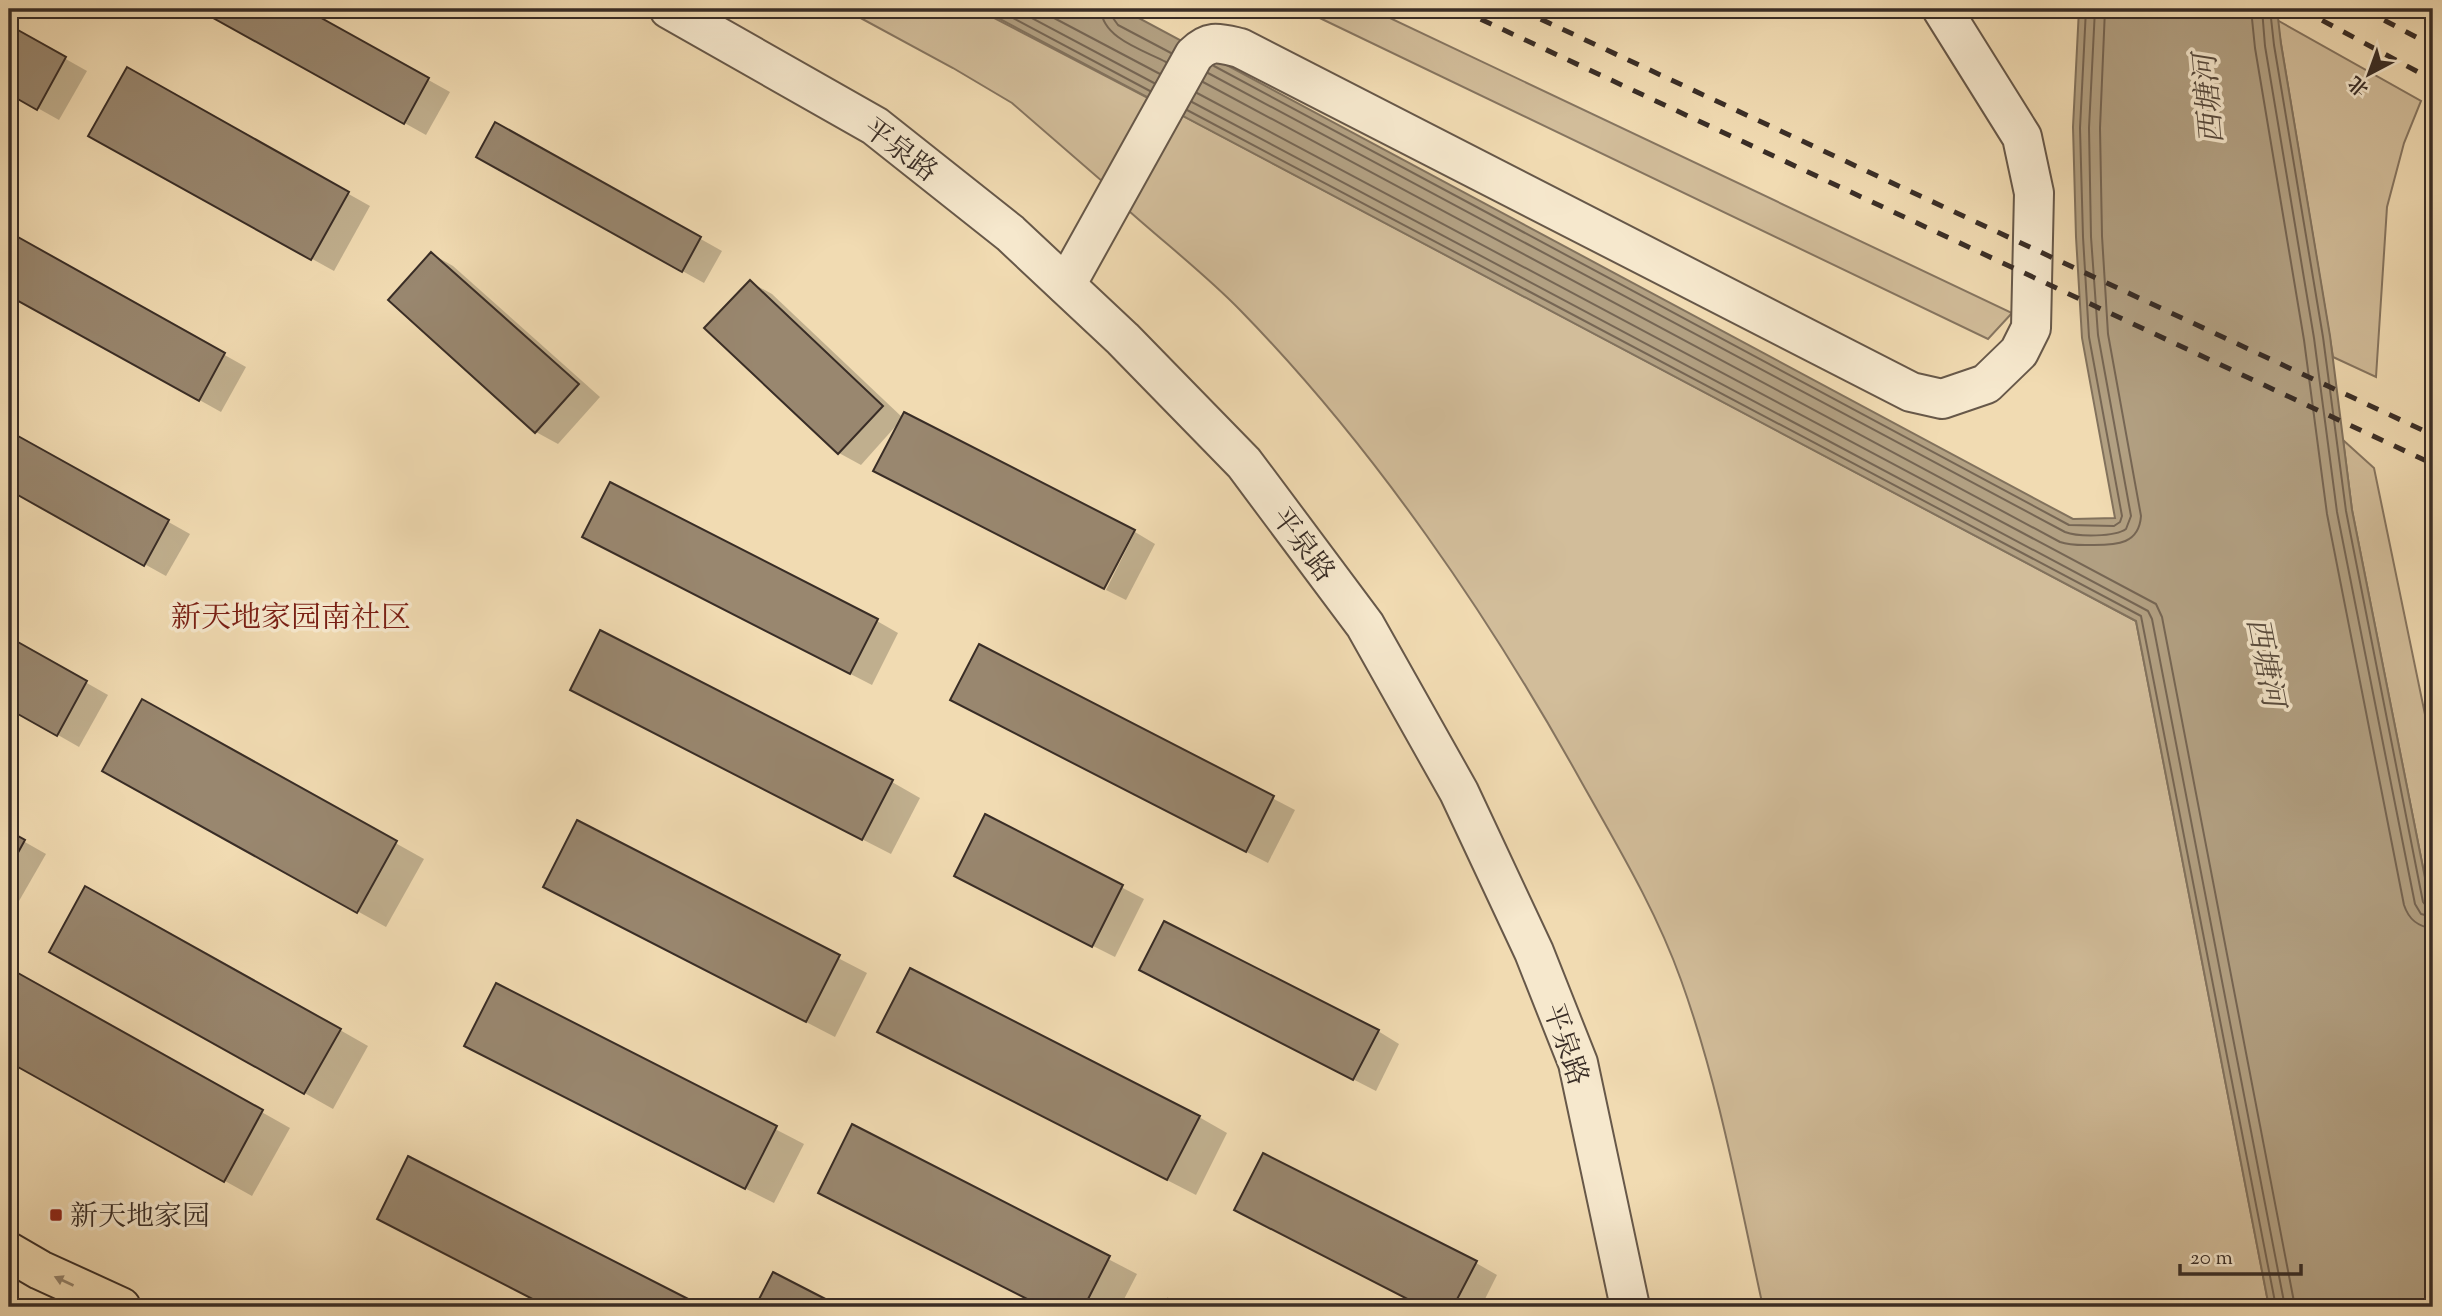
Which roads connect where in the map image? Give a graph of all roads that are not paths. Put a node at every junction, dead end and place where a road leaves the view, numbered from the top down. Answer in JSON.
{"nodes":[{"id":1,"x":669,"y":9,"type":"edge"},
{"id":2,"x":1942,"y":9,"type":"edge"},
{"id":3,"x":1066,"y":285,"type":"junction"},
{"id":4,"x":9,"y":1252,"type":"edge"},
{"id":5,"x":121,"y":1307,"type":"edge"},
{"id":6,"x":1630,"y":1307,"type":"edge"}],
"edges":[{"from":1,"to":3,"type":"street","name":"平泉路"},
{"from":2,"to":3,"type":"street"},
{"from":3,"to":6,"type":"street","name":"平泉路"},
{"from":5,"to":4,"type":"main road","one_way":true}]}
